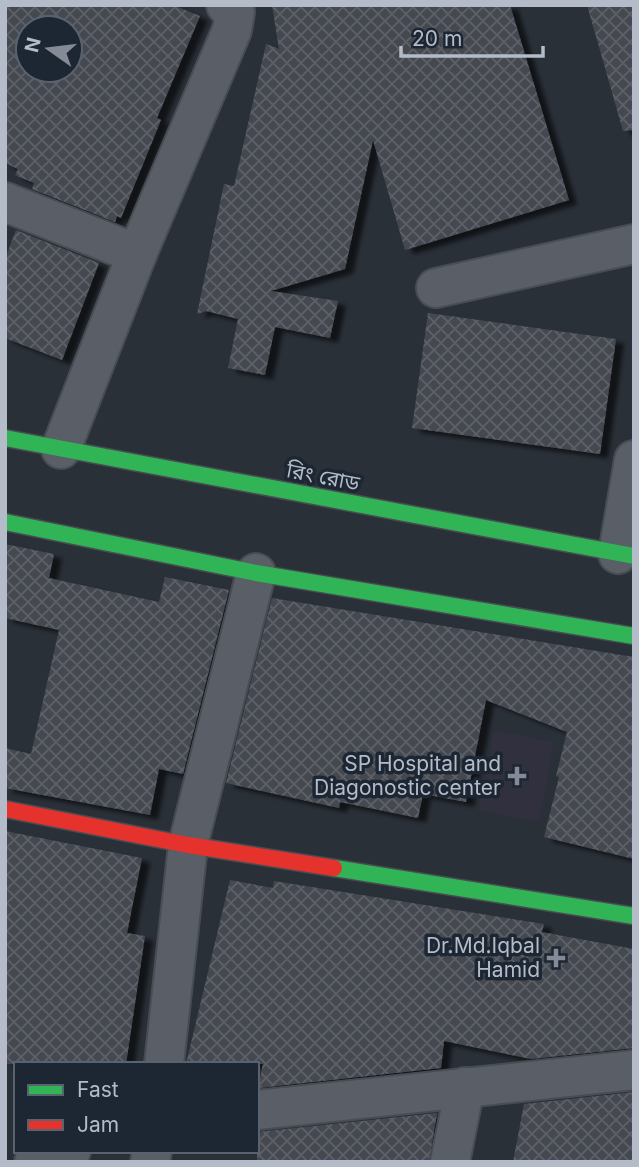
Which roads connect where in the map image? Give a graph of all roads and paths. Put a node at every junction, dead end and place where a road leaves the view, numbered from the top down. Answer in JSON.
{"nodes":[{"id":1,"x":226,"y":5,"type":"edge"},
{"id":2,"x":5,"y":202,"type":"edge"},
{"id":3,"x":634,"y":244,"type":"edge"},
{"id":4,"x":137,"y":254,"type":"junction"},
{"id":5,"x":436,"y":288,"type":"dead end"},
{"id":6,"x":5,"y":438,"type":"edge"},
{"id":7,"x":61,"y":449,"type":"junction"},
{"id":8,"x":634,"y":460,"type":"edge"},
{"id":9,"x":5,"y":522,"type":"edge"},
{"id":10,"x":626,"y":555,"type":"edge"},
{"id":11,"x":256,"y":573,"type":"junction"},
{"id":12,"x":634,"y":636,"type":"edge"},
{"id":13,"x":5,"y":809,"type":"edge"},
{"id":14,"x":188,"y":845,"type":"junction"},
{"id":15,"x":634,"y":916,"type":"edge"},
{"id":16,"x":164,"y":1062,"type":"edge"},
{"id":17,"x":634,"y":1070,"type":"edge"},
{"id":18,"x":466,"y":1087,"type":"junction"},
{"id":19,"x":259,"y":1110,"type":"edge"},
{"id":20,"x":64,"y":1153,"type":"edge"},
{"id":21,"x":34,"y":1162,"type":"edge"},
{"id":22,"x":450,"y":1162,"type":"edge"}],
"edges":[{"from":1,"to":4,"type":"street"},
{"from":2,"to":4,"type":"street"},
{"from":3,"to":5,"type":"street"},
{"from":4,"to":7,"type":"street"},
{"from":6,"to":7,"type":"main road","name":"রিং রোড"},
{"from":7,"to":10,"type":"main road","name":"রিং রোড"},
{"from":8,"to":10,"type":"street"},
{"from":9,"to":11,"type":"main road"},
{"from":11,"to":12,"type":"main road"},
{"from":11,"to":14,"type":"street"},
{"from":13,"to":14,"type":"main road"},
{"from":14,"to":15,"type":"main road"},
{"from":14,"to":16,"type":"street"},
{"from":17,"to":18,"type":"street"},
{"from":18,"to":19,"type":"street"},
{"from":18,"to":22,"type":"street"},
{"from":20,"to":21,"type":"street"}]}
